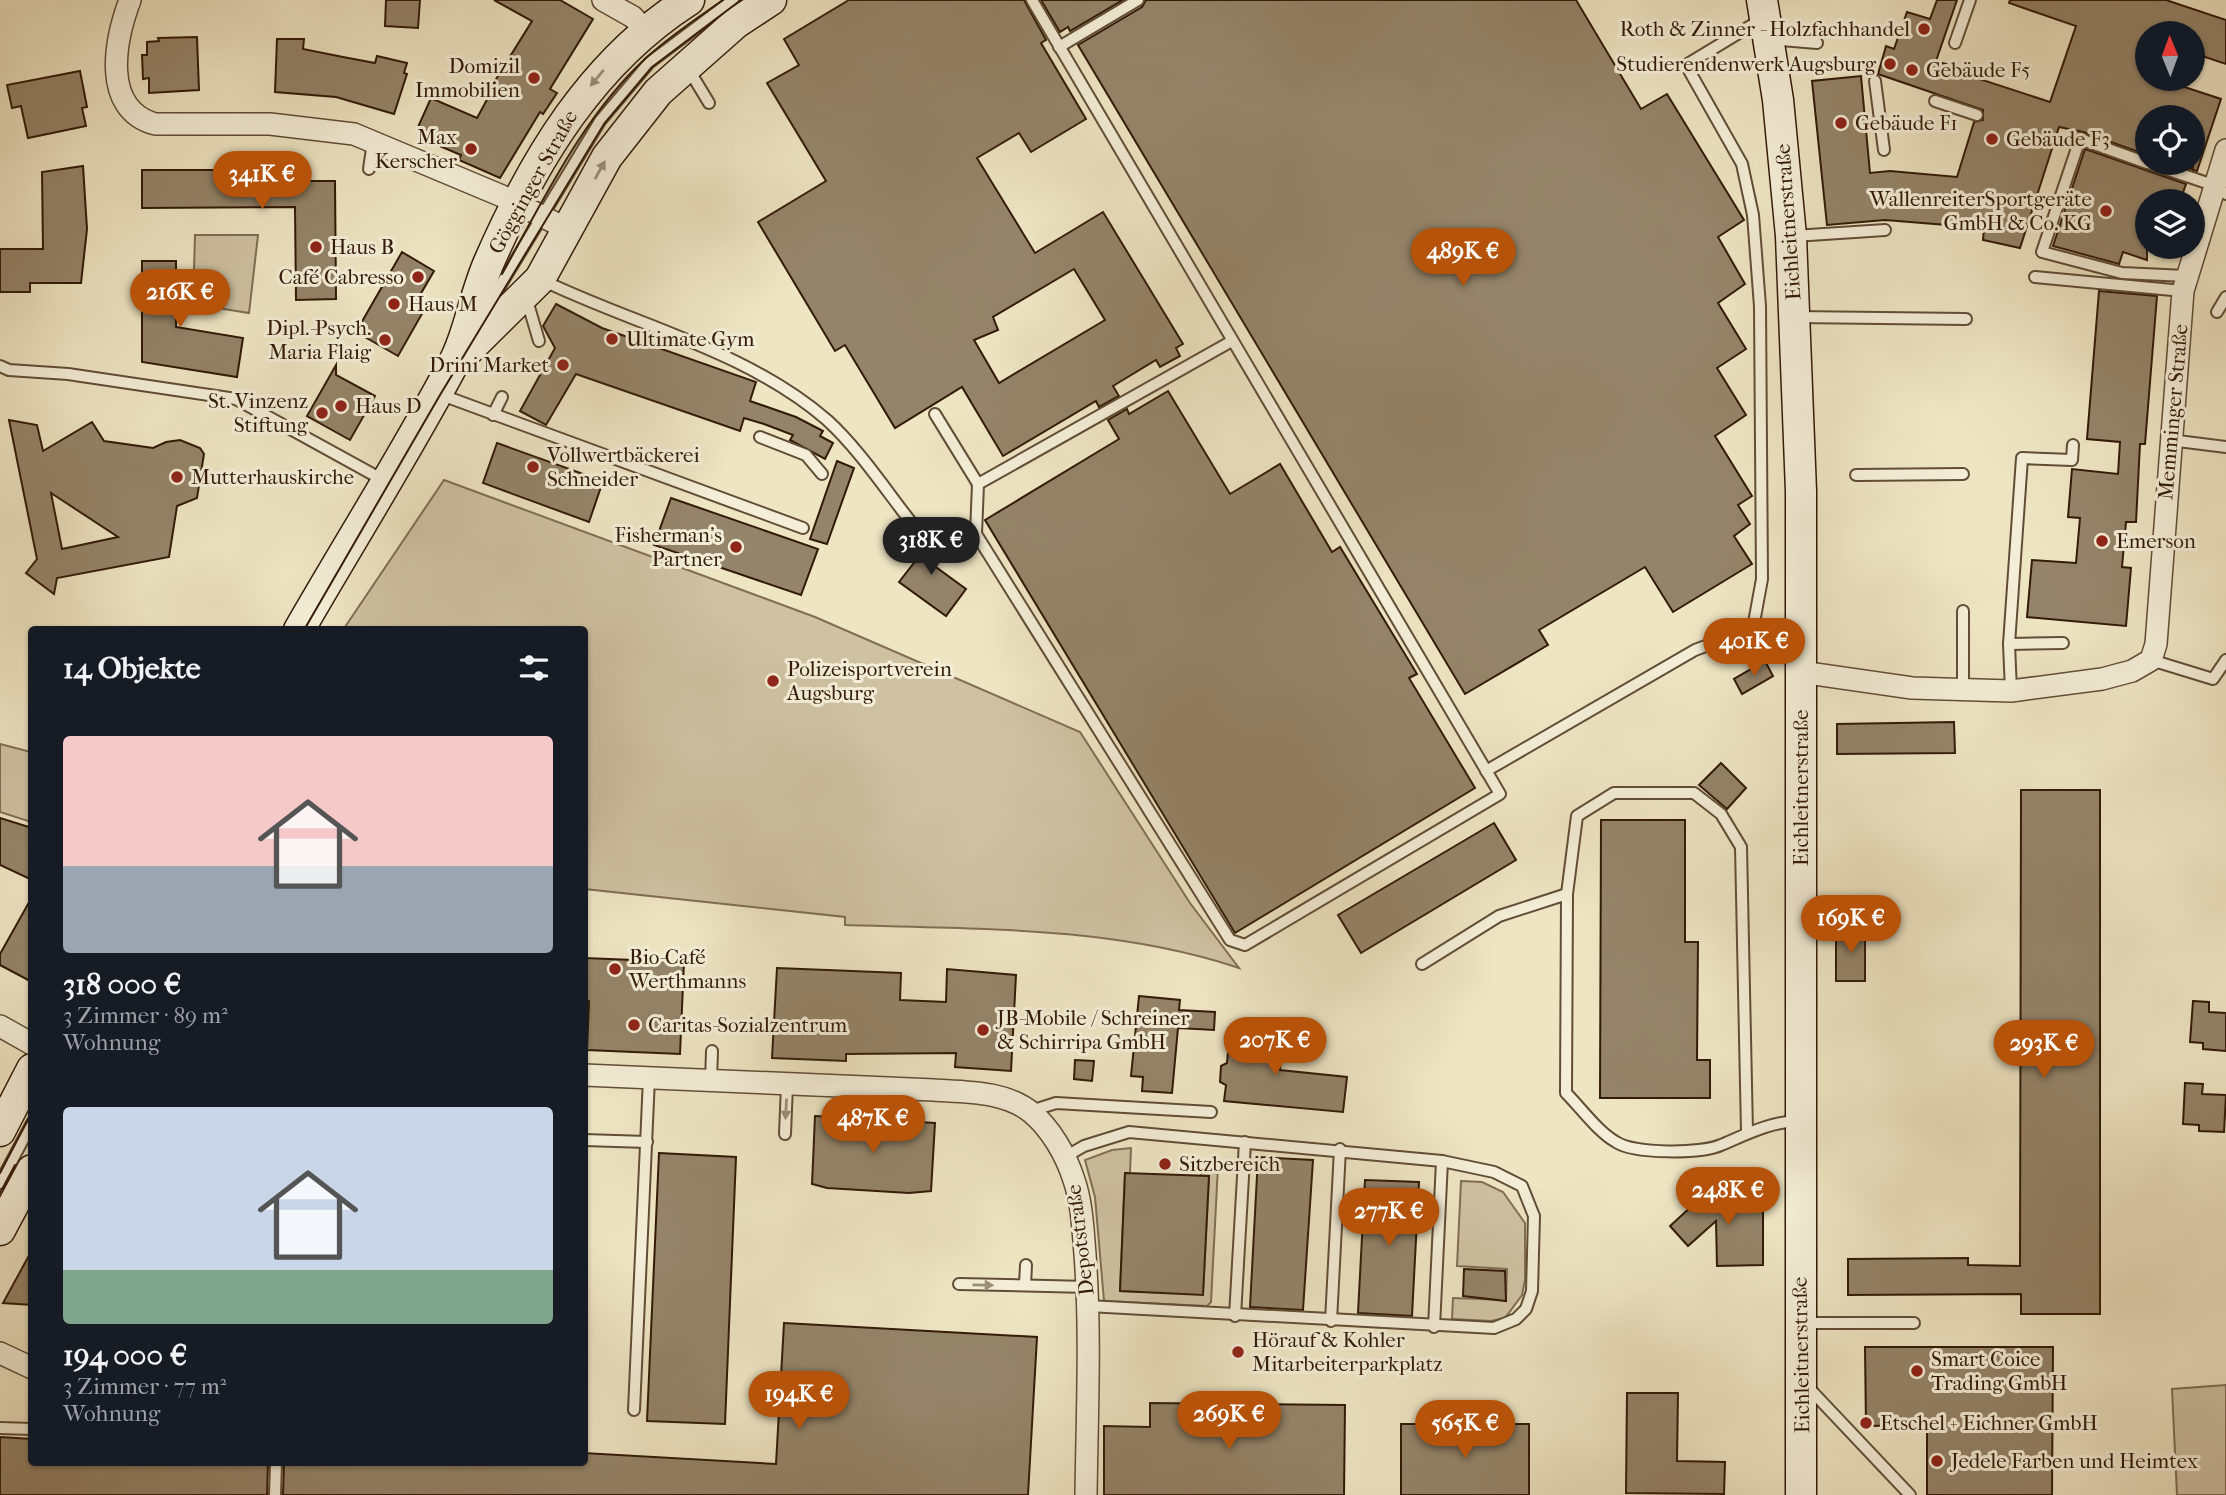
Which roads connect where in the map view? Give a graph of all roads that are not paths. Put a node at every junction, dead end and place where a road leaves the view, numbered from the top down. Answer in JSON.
{"nodes":[{"id":1,"x":130,"y":0,"type":"edge"},
{"id":2,"x":603,"y":0,"type":"edge"},
{"id":3,"x":733,"y":0,"type":"edge"},
{"id":4,"x":771,"y":0,"type":"edge"},
{"id":5,"x":1032,"y":0,"type":"edge"},
{"id":6,"x":1138,"y":0,"type":"edge"},
{"id":7,"x":1970,"y":0,"type":"edge"},
{"id":8,"x":676,"y":4,"type":"edge"},
{"id":9,"x":1765,"y":19,"type":"edge"},
{"id":10,"x":645,"y":30,"type":"junction"},
{"id":11,"x":1817,"y":43,"type":"dead end"},
{"id":12,"x":1955,"y":43,"type":"dead end"},
{"id":13,"x":1059,"y":47,"type":"junction"},
{"id":14,"x":686,"y":65,"type":"junction"},
{"id":15,"x":1875,"y":81,"type":"dead end"},
{"id":16,"x":1935,"y":101,"type":"dead end"},
{"id":17,"x":709,"y":103,"type":"dead end"},
{"id":18,"x":1977,"y":115,"type":"dead end"},
{"id":19,"x":373,"y":142,"type":"junction"},
{"id":20,"x":1884,"y":150,"type":"dead end"},
{"id":21,"x":2226,"y":150,"type":"edge"},
{"id":22,"x":2135,"y":158,"type":"edge"},
{"id":23,"x":369,"y":169,"type":"dead end"},
{"id":24,"x":2180,"y":175,"type":"edge"},
{"id":25,"x":2220,"y":190,"type":"edge"},
{"id":26,"x":542,"y":217,"type":"junction"},
{"id":27,"x":1885,"y":230,"type":"dead end"},
{"id":28,"x":1791,"y":236,"type":"junction"},
{"id":29,"x":2035,"y":277,"type":"dead end"},
{"id":30,"x":2184,"y":284,"type":"junction"},
{"id":31,"x":532,"y":286,"type":"junction"},
{"id":32,"x":2226,"y":297,"type":"edge"},
{"id":33,"x":2217,"y":312,"type":"dead end"},
{"id":34,"x":1796,"y":317,"type":"junction"},
{"id":35,"x":1966,"y":319,"type":"dead end"},
{"id":36,"x":539,"y":341,"type":"dead end"},
{"id":37,"x":1233,"y":341,"type":"junction"},
{"id":38,"x":453,"y":366,"type":"junction"},
{"id":39,"x":3,"y":370,"type":"edge"},
{"id":40,"x":436,"y":392,"type":"junction"},
{"id":41,"x":502,"y":397,"type":"dead end"},
{"id":42,"x":935,"y":414,"type":"dead end"},
{"id":43,"x":492,"y":415,"type":"junction"},
{"id":44,"x":760,"y":437,"type":"dead end"},
{"id":45,"x":2170,"y":440,"type":"junction"},
{"id":46,"x":2073,"y":445,"type":"dead end"},
{"id":47,"x":2226,"y":447,"type":"edge"},
{"id":48,"x":645,"y":470,"type":"junction"},
{"id":49,"x":822,"y":474,"type":"dead end"},
{"id":50,"x":1964,"y":474,"type":"dead end"},
{"id":51,"x":1856,"y":475,"type":"dead end"},
{"id":52,"x":384,"y":481,"type":"junction"},
{"id":53,"x":641,"y":483,"type":"dead end"},
{"id":54,"x":978,"y":484,"type":"junction"},
{"id":55,"x":803,"y":528,"type":"dead end"},
{"id":56,"x":918,"y":531,"type":"dead end"},
{"id":57,"x":1963,"y":611,"type":"dead end"},
{"id":58,"x":301,"y":626,"type":"edge"},
{"id":59,"x":1753,"y":628,"type":"junction"},
{"id":60,"x":1773,"y":633,"type":"dead end"},
{"id":61,"x":2063,"y":643,"type":"dead end"},
{"id":62,"x":2009,"y":645,"type":"junction"},
{"id":63,"x":2151,"y":660,"type":"junction"},
{"id":64,"x":2226,"y":660,"type":"edge"},
{"id":65,"x":1801,"y":672,"type":"junction"},
{"id":66,"x":1963,"y":691,"type":"junction"},
{"id":67,"x":2011,"y":691,"type":"junction"},
{"id":68,"x":1486,"y":771,"type":"junction"},
{"id":69,"x":1567,"y":894,"type":"junction"},
{"id":70,"x":1422,"y":964,"type":"dead end"},
{"id":71,"x":0,"y":1026,"type":"edge"},
{"id":72,"x":28,"y":1042,"type":"edge"},
{"id":73,"x":712,"y":1051,"type":"dead end"},
{"id":74,"x":588,"y":1075,"type":"edge"},
{"id":75,"x":28,"y":1077,"type":"edge"},
{"id":76,"x":649,"y":1079,"type":"junction"},
{"id":77,"x":711,"y":1082,"type":"junction"},
{"id":78,"x":787,"y":1085,"type":"junction"},
{"id":79,"x":1031,"y":1111,"type":"junction"},
{"id":80,"x":1211,"y":1112,"type":"dead end"},
{"id":81,"x":1800,"y":1120,"type":"junction"},
{"id":82,"x":28,"y":1130,"type":"edge"},
{"id":83,"x":0,"y":1131,"type":"edge"},
{"id":84,"x":1747,"y":1132,"type":"junction"},
{"id":85,"x":785,"y":1134,"type":"dead end"},
{"id":86,"x":588,"y":1140,"type":"edge"},
{"id":87,"x":647,"y":1142,"type":"junction"},
{"id":88,"x":1245,"y":1142,"type":"junction"},
{"id":89,"x":1340,"y":1149,"type":"junction"},
{"id":90,"x":1065,"y":1157,"type":"junction"},
{"id":91,"x":1442,"y":1161,"type":"junction"},
{"id":92,"x":28,"y":1178,"type":"edge"},
{"id":93,"x":0,"y":1183,"type":"edge"},
{"id":94,"x":0,"y":1230,"type":"edge"},
{"id":95,"x":1026,"y":1265,"type":"dead end"},
{"id":96,"x":959,"y":1284,"type":"dead end"},
{"id":97,"x":1025,"y":1285,"type":"junction"},
{"id":98,"x":1088,"y":1296,"type":"junction"},
{"id":99,"x":1235,"y":1316,"type":"junction"},
{"id":100,"x":1331,"y":1321,"type":"junction"},
{"id":101,"x":1800,"y":1323,"type":"junction"},
{"id":102,"x":1914,"y":1323,"type":"dead end"},
{"id":103,"x":1434,"y":1327,"type":"junction"},
{"id":104,"x":0,"y":1353,"type":"edge"},
{"id":105,"x":28,"y":1366,"type":"edge"},
{"id":106,"x":1801,"y":1380,"type":"junction"},
{"id":107,"x":634,"y":1410,"type":"dead end"},
{"id":108,"x":0,"y":1428,"type":"edge"},
{"id":109,"x":28,"y":1429,"type":"edge"},
{"id":110,"x":276,"y":1466,"type":"edge"},
{"id":111,"x":275,"y":1495,"type":"edge"},
{"id":112,"x":1086,"y":1495,"type":"edge"},
{"id":113,"x":1801,"y":1495,"type":"edge"},
{"id":114,"x":1910,"y":1495,"type":"edge"}],
"edges":[{"from":1,"to":19,"type":"street"},
{"from":2,"to":10,"type":"street"},
{"from":3,"to":26,"type":"lane"},
{"from":4,"to":14,"type":"main road","name":"Gögginger Straße"},
{"from":5,"to":13,"type":"lane"},
{"from":6,"to":13,"type":"lane"},
{"from":7,"to":12,"type":"lane"},
{"from":8,"to":10,"type":"main road","name":"Gögginger Straße"},
{"from":9,"to":11,"type":"lane"},
{"from":9,"to":28,"type":"main road","name":"Eichleitnerstraße"},
{"from":9,"to":59,"type":"lane"},
{"from":10,"to":26,"type":"main road","name":"Gögginger Straße","one_way":true},
{"from":13,"to":37,"type":"lane"},
{"from":14,"to":17,"type":"lane"},
{"from":26,"to":14,"type":"main road","name":"Gögginger Straße","one_way":true},
{"from":15,"to":20,"type":"lane"},
{"from":16,"to":18,"type":"lane"},
{"from":19,"to":23,"type":"lane"},
{"from":19,"to":26,"type":"street"},
{"from":21,"to":25,"type":"street","name":"Memminger Straße"},
{"from":22,"to":30,"type":"lane"},
{"from":24,"to":25,"type":"lane"},
{"from":25,"to":30,"type":"street","name":"Memminger Straße"},
{"from":26,"to":31,"type":"main road","name":"Gögginger Straße"},
{"from":26,"to":38,"type":"main road","name":"Gögginger Straße"},
{"from":27,"to":28,"type":"lane"},
{"from":28,"to":34,"type":"main road","name":"Eichleitnerstraße"},
{"from":29,"to":30,"type":"lane"},
{"from":30,"to":45,"type":"street","name":"Memminger Straße"},
{"from":31,"to":36,"type":"lane"},
{"from":31,"to":38,"type":"main road","name":"Gögginger Straße"},
{"from":31,"to":56,"type":"lane"},
{"from":32,"to":33,"type":"lane"},
{"from":34,"to":35,"type":"lane"},
{"from":34,"to":65,"type":"main road","name":"Eichleitnerstraße"},
{"from":37,"to":54,"type":"lane"},
{"from":37,"to":68,"type":"lane"},
{"from":38,"to":40,"type":"main road","name":"Gögginger Straße"},
{"from":39,"to":52,"type":"lane"},
{"from":40,"to":43,"type":"lane"},
{"from":40,"to":52,"type":"main road","name":"Gögginger Straße"},
{"from":41,"to":43,"type":"lane"},
{"from":42,"to":54,"type":"lane"},
{"from":43,"to":48,"type":"lane"},
{"from":44,"to":49,"type":"lane"},
{"from":45,"to":47,"type":"lane"},
{"from":45,"to":63,"type":"street","name":"Memminger Straße"},
{"from":46,"to":62,"type":"lane"},
{"from":48,"to":53,"type":"lane"},
{"from":48,"to":55,"type":"lane"},
{"from":50,"to":51,"type":"lane"},
{"from":52,"to":58,"type":"main road","name":"Gögginger Straße"},
{"from":54,"to":68,"type":"lane"},
{"from":57,"to":66,"type":"lane"},
{"from":59,"to":60,"type":"lane"},
{"from":59,"to":68,"type":"lane"},
{"from":61,"to":62,"type":"lane"},
{"from":62,"to":67,"type":"lane"},
{"from":63,"to":64,"type":"lane"},
{"from":63,"to":67,"type":"street"},
{"from":65,"to":66,"type":"street"},
{"from":65,"to":81,"type":"main road","name":"Eichleitnerstraße"},
{"from":66,"to":67,"type":"street"},
{"from":69,"to":70,"type":"lane"},
{"from":69,"to":84,"type":"lane"},
{"from":69,"to":84,"type":"lane"},
{"from":71,"to":72,"type":"street"},
{"from":73,"to":77,"type":"lane"},
{"from":74,"to":76,"type":"street","name":"Depotstraße"},
{"from":75,"to":83,"type":"main road"},
{"from":76,"to":77,"type":"street","name":"Depotstraße"},
{"from":76,"to":87,"type":"lane"},
{"from":77,"to":78,"type":"street","name":"Depotstraße"},
{"from":78,"to":79,"type":"street","name":"Depotstraße"},
{"from":78,"to":85,"type":"lane","one_way":true},
{"from":79,"to":80,"type":"lane"},
{"from":79,"to":90,"type":"street","name":"Depotstraße"},
{"from":81,"to":84,"type":"lane"},
{"from":81,"to":101,"type":"main road","name":"Eichleitnerstraße"},
{"from":82,"to":93,"type":"lane"},
{"from":86,"to":87,"type":"lane"},
{"from":87,"to":107,"type":"lane"},
{"from":88,"to":89,"type":"lane"},
{"from":88,"to":90,"type":"lane"},
{"from":88,"to":99,"type":"lane"},
{"from":89,"to":91,"type":"lane"},
{"from":89,"to":100,"type":"lane"},
{"from":90,"to":98,"type":"street","name":"Depotstraße"},
{"from":91,"to":103,"type":"lane"},
{"from":91,"to":103,"type":"lane"},
{"from":92,"to":94,"type":"main road"},
{"from":95,"to":97,"type":"lane"},
{"from":96,"to":97,"type":"lane","one_way":true},
{"from":97,"to":98,"type":"lane"},
{"from":98,"to":99,"type":"lane"},
{"from":98,"to":112,"type":"street","name":"Depotstraße"},
{"from":99,"to":100,"type":"lane"},
{"from":100,"to":103,"type":"lane"},
{"from":101,"to":102,"type":"lane"},
{"from":101,"to":106,"type":"main road","name":"Eichleitnerstraße"},
{"from":104,"to":105,"type":"street"},
{"from":106,"to":113,"type":"main road","name":"Eichleitnerstraße"},
{"from":106,"to":114,"type":"lane"},
{"from":108,"to":109,"type":"lane"},
{"from":110,"to":111,"type":"lane"}]}
